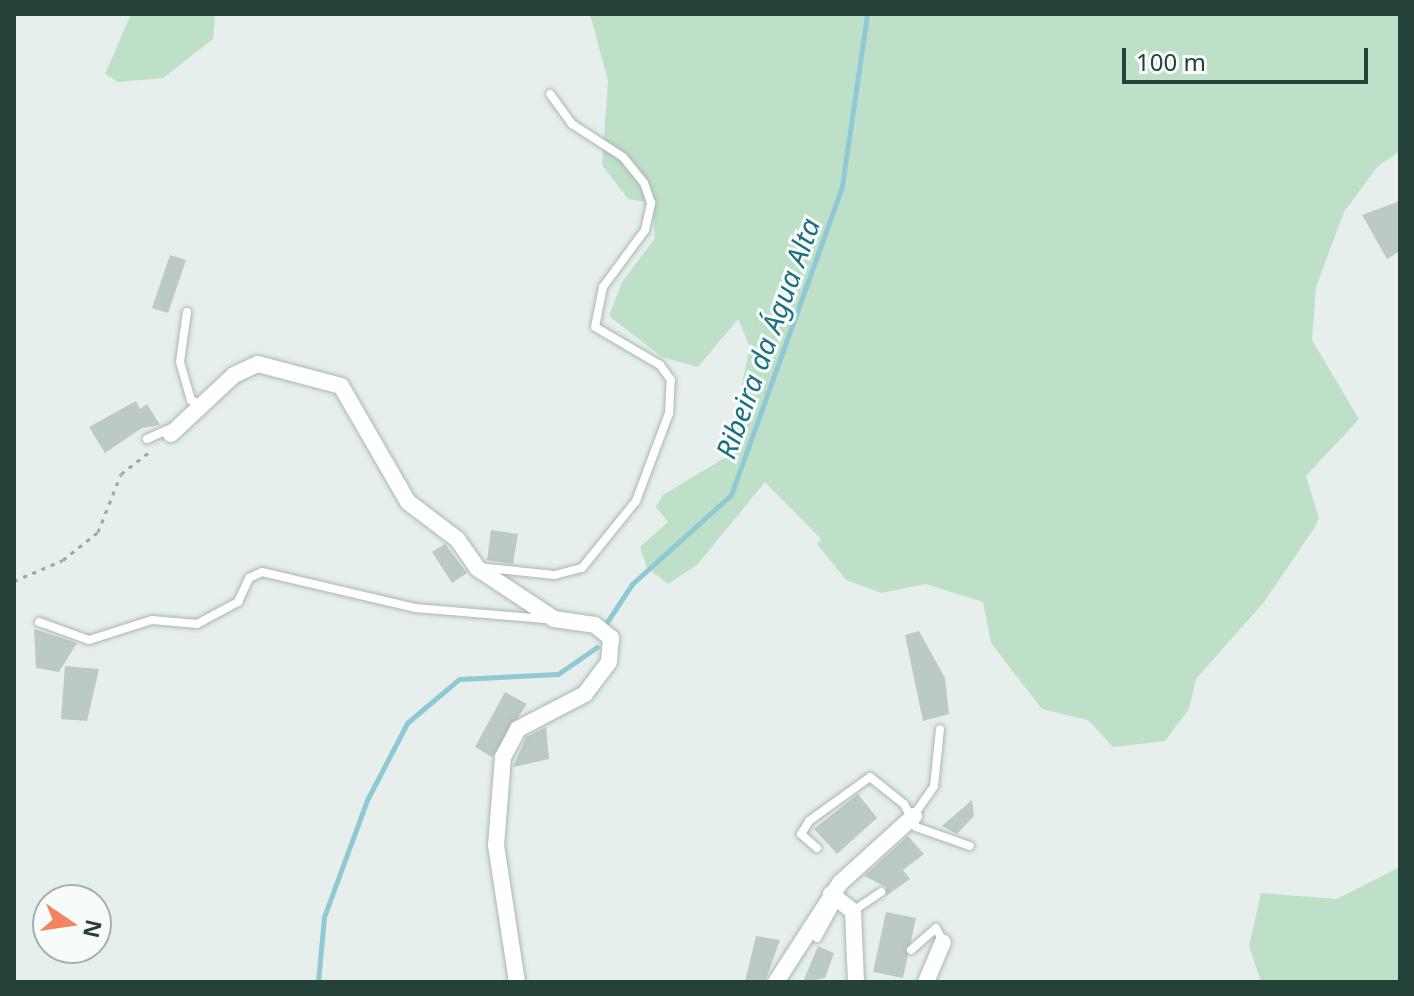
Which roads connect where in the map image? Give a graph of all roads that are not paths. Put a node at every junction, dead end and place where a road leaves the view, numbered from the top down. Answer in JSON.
{"nodes":[{"id":1,"x":550,"y":94,"type":"dead end"},
{"id":2,"x":187,"y":312,"type":"dead end"},
{"id":3,"x":201,"y":404,"type":"junction"},
{"id":4,"x":176,"y":429,"type":"joint"},
{"id":5,"x":147,"y":439,"type":"dead end"},
{"id":6,"x":477,"y":568,"type":"junction"},
{"id":7,"x":554,"y":619,"type":"junction"},
{"id":8,"x":39,"y":622,"type":"dead end"},
{"id":9,"x":940,"y":729,"type":"dead end"},
{"id":10,"x":914,"y":816,"type":"junction"},
{"id":11,"x":970,"y":846,"type":"dead end"},
{"id":12,"x":817,"y":848,"type":"dead end"},
{"id":13,"x":881,"y":892,"type":"dead end"},
{"id":14,"x":842,"y":901,"type":"junction"},
{"id":15,"x":817,"y":938,"type":"dead end"},
{"id":16,"x":943,"y":942,"type":"joint"},
{"id":17,"x":911,"y":950,"type":"dead end"},
{"id":18,"x":517,"y":982,"type":"edge"},
{"id":19,"x":776,"y":982,"type":"edge"},
{"id":20,"x":856,"y":982,"type":"edge"},
{"id":21,"x":926,"y":982,"type":"edge"}],
"edges":[{"from":1,"to":6,"type":"lane"},
{"from":2,"to":3,"type":"lane"},
{"from":3,"to":4,"type":"street"},
{"from":3,"to":6,"type":"street"},
{"from":4,"to":5,"type":"lane"},
{"from":6,"to":7,"type":"street"},
{"from":7,"to":8,"type":"lane"},
{"from":7,"to":18,"type":"street"},
{"from":9,"to":10,"type":"lane"},
{"from":10,"to":11,"type":"lane"},
{"from":10,"to":12,"type":"lane"},
{"from":10,"to":14,"type":"street"},
{"from":13,"to":14,"type":"lane"},
{"from":14,"to":15,"type":"lane"},
{"from":14,"to":19,"type":"street"},
{"from":14,"to":20,"type":"street"},
{"from":16,"to":17,"type":"lane"},
{"from":16,"to":21,"type":"street"}]}
